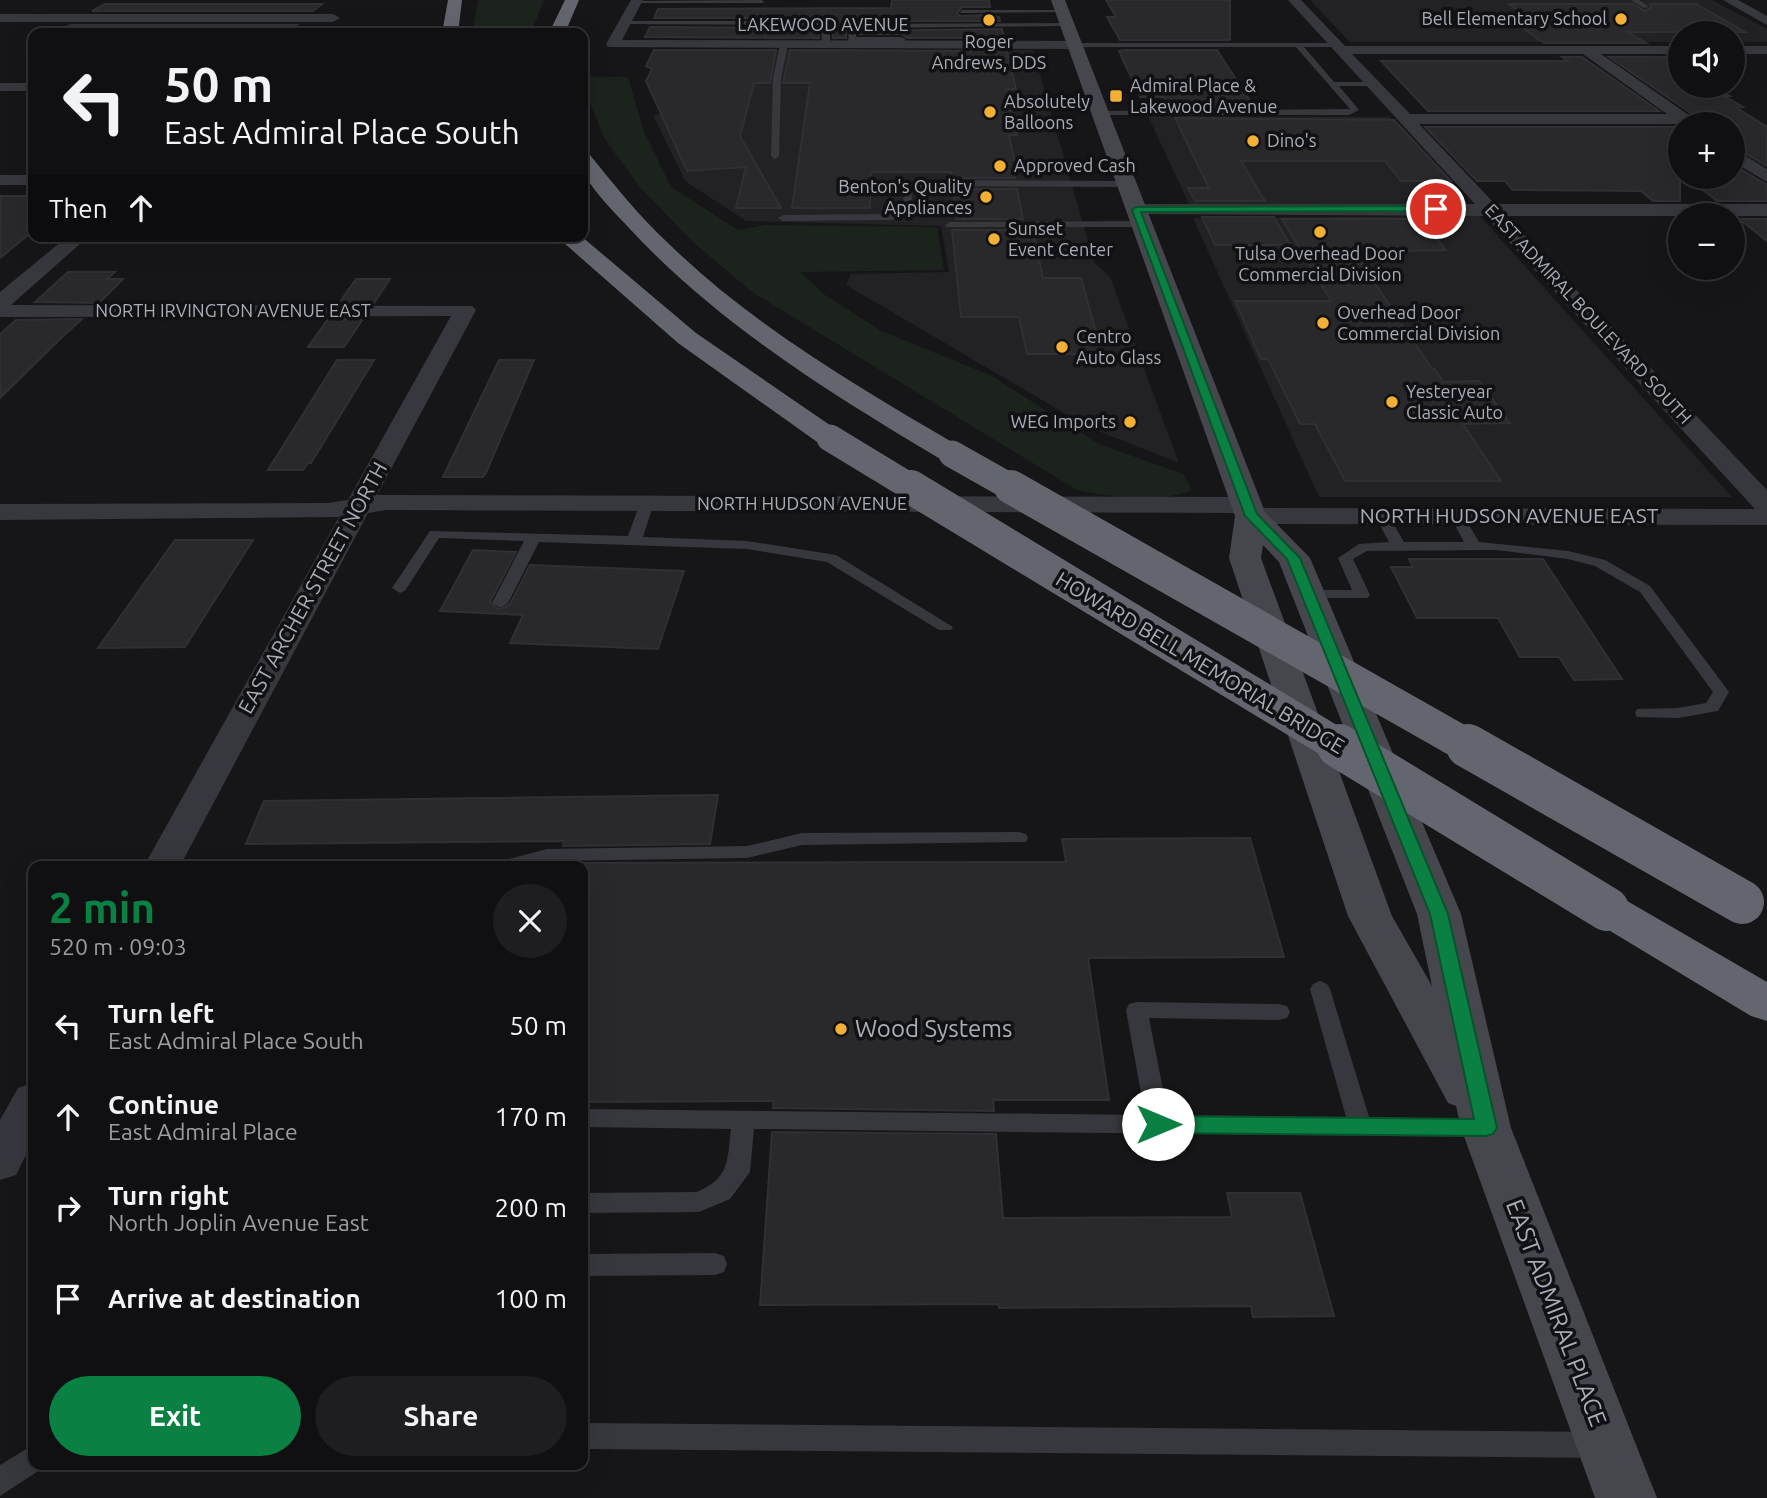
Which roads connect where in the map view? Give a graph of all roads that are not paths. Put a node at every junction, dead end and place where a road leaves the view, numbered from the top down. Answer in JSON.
{"nodes":[{"id":1,"x":456,"y":0,"type":"edge"},
{"id":2,"x":572,"y":0,"type":"edge"},
{"id":3,"x":1294,"y":0,"type":"edge"},
{"id":4,"x":1634,"y":0,"type":"edge"},
{"id":5,"x":1729,"y":0,"type":"edge"},
{"id":6,"x":636,"y":1,"type":"edge"},
{"id":7,"x":762,"y":2,"type":"dead end"},
{"id":8,"x":63,"y":6,"type":"dead end"},
{"id":9,"x":347,"y":6,"type":"dead end"},
{"id":10,"x":1646,"y":7,"type":"dead end"},
{"id":11,"x":962,"y":12,"type":"dead end"},
{"id":12,"x":0,"y":18,"type":"edge"},
{"id":13,"x":42,"y":18,"type":"junction"},
{"id":14,"x":334,"y":18,"type":"junction"},
{"id":15,"x":1767,"y":20,"type":"edge"},
{"id":16,"x":624,"y":23,"type":"junction"},
{"id":17,"x":1067,"y":23,"type":"edge"},
{"id":18,"x":321,"y":28,"type":"edge"},
{"id":19,"x":451,"y":28,"type":"edge"},
{"id":20,"x":559,"y":28,"type":"edge"},
{"id":21,"x":21,"y":30,"type":"dead end"},
{"id":22,"x":956,"y":34,"type":"dead end"},
{"id":23,"x":990,"y":35,"type":"junction"},
{"id":24,"x":852,"y":42,"type":"junction"},
{"id":25,"x":784,"y":44,"type":"junction"},
{"id":26,"x":826,"y":45,"type":"junction"},
{"id":27,"x":1298,"y":45,"type":"junction"},
{"id":28,"x":1337,"y":47,"type":"junction"},
{"id":29,"x":1586,"y":50,"type":"junction"},
{"id":30,"x":1668,"y":50,"type":"edge"},
{"id":31,"x":1745,"y":50,"type":"edge"},
{"id":32,"x":1767,"y":50,"type":"edge"},
{"id":33,"x":1333,"y":84,"type":"junction"},
{"id":34,"x":1373,"y":84,"type":"junction"},
{"id":35,"x":0,"y":86,"type":"edge"},
{"id":36,"x":28,"y":86,"type":"edge"},
{"id":37,"x":1674,"y":112,"type":"edge"},
{"id":38,"x":1101,"y":113,"type":"junction"},
{"id":39,"x":1406,"y":119,"type":"junction"},
{"id":40,"x":1668,"y":122,"type":"edge"},
{"id":41,"x":775,"y":156,"type":"dead end"},
{"id":42,"x":1745,"y":162,"type":"edge"},
{"id":43,"x":588,"y":166,"type":"edge"},
{"id":44,"x":1767,"y":177,"type":"edge"},
{"id":45,"x":0,"y":180,"type":"edge"},
{"id":46,"x":28,"y":180,"type":"edge"},
{"id":47,"x":1126,"y":184,"type":"junction"},
{"id":48,"x":1491,"y":209,"type":"junction"},
{"id":49,"x":1767,"y":209,"type":"edge"},
{"id":50,"x":1139,"y":217,"type":"junction"},
{"id":51,"x":783,"y":218,"type":"dead end"},
{"id":52,"x":950,"y":225,"type":"dead end"},
{"id":53,"x":73,"y":242,"type":"edge"},
{"id":54,"x":574,"y":242,"type":"edge"},
{"id":55,"x":0,"y":303,"type":"edge"},
{"id":56,"x":465,"y":310,"type":"joint"},
{"id":57,"x":0,"y":311,"type":"edge"},
{"id":58,"x":647,"y":503,"type":"junction"},
{"id":59,"x":356,"y":507,"type":"junction"},
{"id":60,"x":1249,"y":510,"type":"junction"},
{"id":61,"x":0,"y":512,"type":"edge"},
{"id":62,"x":1382,"y":516,"type":"junction"},
{"id":63,"x":1457,"y":516,"type":"junction"},
{"id":64,"x":1763,"y":519,"type":"edge"},
{"id":65,"x":534,"y":537,"type":"junction"},
{"id":66,"x":634,"y":541,"type":"junction"},
{"id":67,"x":1474,"y":546,"type":"junction"},
{"id":68,"x":1399,"y":547,"type":"junction"},
{"id":69,"x":400,"y":588,"type":"dead end"},
{"id":70,"x":1309,"y":595,"type":"junction"},
{"id":71,"x":500,"y":603,"type":"dead end"},
{"id":72,"x":946,"y":627,"type":"dead end"},
{"id":73,"x":1643,"y":713,"type":"dead end"},
{"id":74,"x":1019,"y":838,"type":"dead end"},
{"id":75,"x":165,"y":861,"type":"edge"},
{"id":76,"x":526,"y":861,"type":"edge"},
{"id":77,"x":1755,"y":909,"type":"edge"},
{"id":78,"x":1320,"y":989,"type":"dead end"},
{"id":79,"x":1767,"y":1004,"type":"edge"},
{"id":80,"x":1279,"y":1012,"type":"dead end"},
{"id":81,"x":28,"y":1109,"type":"edge"},
{"id":82,"x":588,"y":1118,"type":"edge"},
{"id":83,"x":743,"y":1121,"type":"junction"},
{"id":84,"x":1158,"y":1124,"type":"junction"},
{"id":85,"x":1361,"y":1128,"type":"junction"},
{"id":86,"x":1486,"y":1128,"type":"junction"},
{"id":87,"x":0,"y":1162,"type":"edge"},
{"id":88,"x":588,"y":1203,"type":"edge"},
{"id":89,"x":715,"y":1264,"type":"dead end"},
{"id":90,"x":588,"y":1265,"type":"edge"},
{"id":91,"x":588,"y":1436,"type":"edge"},
{"id":92,"x":1606,"y":1445,"type":"junction"},
{"id":93,"x":28,"y":1462,"type":"edge"},
{"id":94,"x":0,"y":1482,"type":"edge"},
{"id":95,"x":1626,"y":1498,"type":"edge"}],
"edges":[{"from":1,"to":19,"type":"highway"},
{"from":2,"to":20,"type":"highway"},
{"from":3,"to":28,"type":"street","name":"EAST ADMIRAL BOULEVARD SOUTH"},
{"from":4,"to":10,"type":"lane"},
{"from":5,"to":15,"type":"street"},
{"from":6,"to":7,"type":"lane"},
{"from":6,"to":16,"type":"street"},
{"from":8,"to":13,"type":"street"},
{"from":9,"to":14,"type":"street"},
{"from":11,"to":17,"type":"lane"},
{"from":12,"to":13,"type":"street"},
{"from":13,"to":14,"type":"street"},
{"from":13,"to":21,"type":"street"},
{"from":14,"to":18,"type":"street"},
{"from":16,"to":25,"type":"street","name":"LAKEWOOD AVENUE"},
{"from":16,"to":26,"type":"lane"},
{"from":17,"to":23,"type":"street","name":"LAKEWOOD AVENUE"},
{"from":17,"to":23,"type":"lane"},
{"from":17,"to":27,"type":"lane"},
{"from":17,"to":38,"type":"main road"},
{"from":22,"to":23,"type":"lane"},
{"from":23,"to":24,"type":"street","name":"LAKEWOOD AVENUE"},
{"from":23,"to":24,"type":"lane"},
{"from":24,"to":26,"type":"street","name":"LAKEWOOD AVENUE"},
{"from":25,"to":26,"type":"street","name":"LAKEWOOD AVENUE"},
{"from":25,"to":41,"type":"lane"},
{"from":27,"to":28,"type":"lane"},
{"from":27,"to":33,"type":"lane"},
{"from":28,"to":29,"type":"street"},
{"from":28,"to":34,"type":"street","name":"EAST ADMIRAL BOULEVARD SOUTH"},
{"from":29,"to":30,"type":"street"},
{"from":29,"to":37,"type":"street"},
{"from":31,"to":32,"type":"street"},
{"from":33,"to":34,"type":"lane"},
{"from":33,"to":38,"type":"lane"},
{"from":34,"to":39,"type":"street","name":"EAST ADMIRAL BOULEVARD SOUTH"},
{"from":35,"to":36,"type":"street"},
{"from":38,"to":47,"type":"main road"},
{"from":39,"to":40,"type":"street"},
{"from":39,"to":48,"type":"street","name":"EAST ADMIRAL BOULEVARD SOUTH"},
{"from":42,"to":44,"type":"street"},
{"from":43,"to":77,"type":"highway","bridge":true},
{"from":45,"to":46,"type":"street"},
{"from":47,"to":50,"type":"main road"},
{"from":47,"to":51,"type":"lane"},
{"from":48,"to":49,"type":"street"},
{"from":48,"to":50,"type":"street"},
{"from":48,"to":64,"type":"street","name":"EAST ADMIRAL BOULEVARD SOUTH"},
{"from":50,"to":52,"type":"lane"},
{"from":50,"to":60,"type":"main road"},
{"from":53,"to":55,"type":"street"},
{"from":54,"to":79,"type":"highway","name":"HOWARD BELL MEMORIAL BRIDGE","bridge":true},
{"from":56,"to":57,"type":"street","name":"NORTH IRVINGTON AVENUE EAST"},
{"from":56,"to":59,"type":"street","name":"EAST ARCHER STREET NORTH"},
{"from":58,"to":59,"type":"street","name":"NORTH HUDSON AVENUE"},
{"from":58,"to":60,"type":"street","name":"NORTH HUDSON AVENUE"},
{"from":58,"to":66,"type":"lane"},
{"from":59,"to":61,"type":"street"},
{"from":59,"to":75,"type":"street","name":"EAST ARCHER STREET NORTH"},
{"from":60,"to":62,"type":"street","name":"NORTH HUDSON AVENUE EAST"},
{"from":60,"to":70,"type":"main road"},
{"from":60,"to":86,"type":"main road"},
{"from":62,"to":63,"type":"street","name":"NORTH HUDSON AVENUE EAST"},
{"from":62,"to":68,"type":"lane"},
{"from":63,"to":64,"type":"street","name":"NORTH HUDSON AVENUE EAST"},
{"from":63,"to":67,"type":"lane"},
{"from":65,"to":66,"type":"lane"},
{"from":65,"to":69,"type":"lane"},
{"from":65,"to":71,"type":"lane"},
{"from":66,"to":72,"type":"lane"},
{"from":67,"to":68,"type":"lane"},
{"from":67,"to":73,"type":"lane"},
{"from":68,"to":70,"type":"lane"},
{"from":70,"to":86,"type":"main road"},
{"from":74,"to":76,"type":"lane"},
{"from":78,"to":85,"type":"lane"},
{"from":80,"to":84,"type":"lane"},
{"from":81,"to":87,"type":"street"},
{"from":82,"to":83,"type":"lane"},
{"from":83,"to":84,"type":"lane"},
{"from":83,"to":88,"type":"lane"},
{"from":84,"to":85,"type":"lane"},
{"from":85,"to":86,"type":"lane"},
{"from":86,"to":92,"type":"main road","name":"EAST ADMIRAL PLACE"},
{"from":89,"to":90,"type":"lane"},
{"from":91,"to":92,"type":"lane"},
{"from":92,"to":95,"type":"main road","name":"EAST ADMIRAL PLACE"},
{"from":93,"to":94,"type":"lane"}]}
